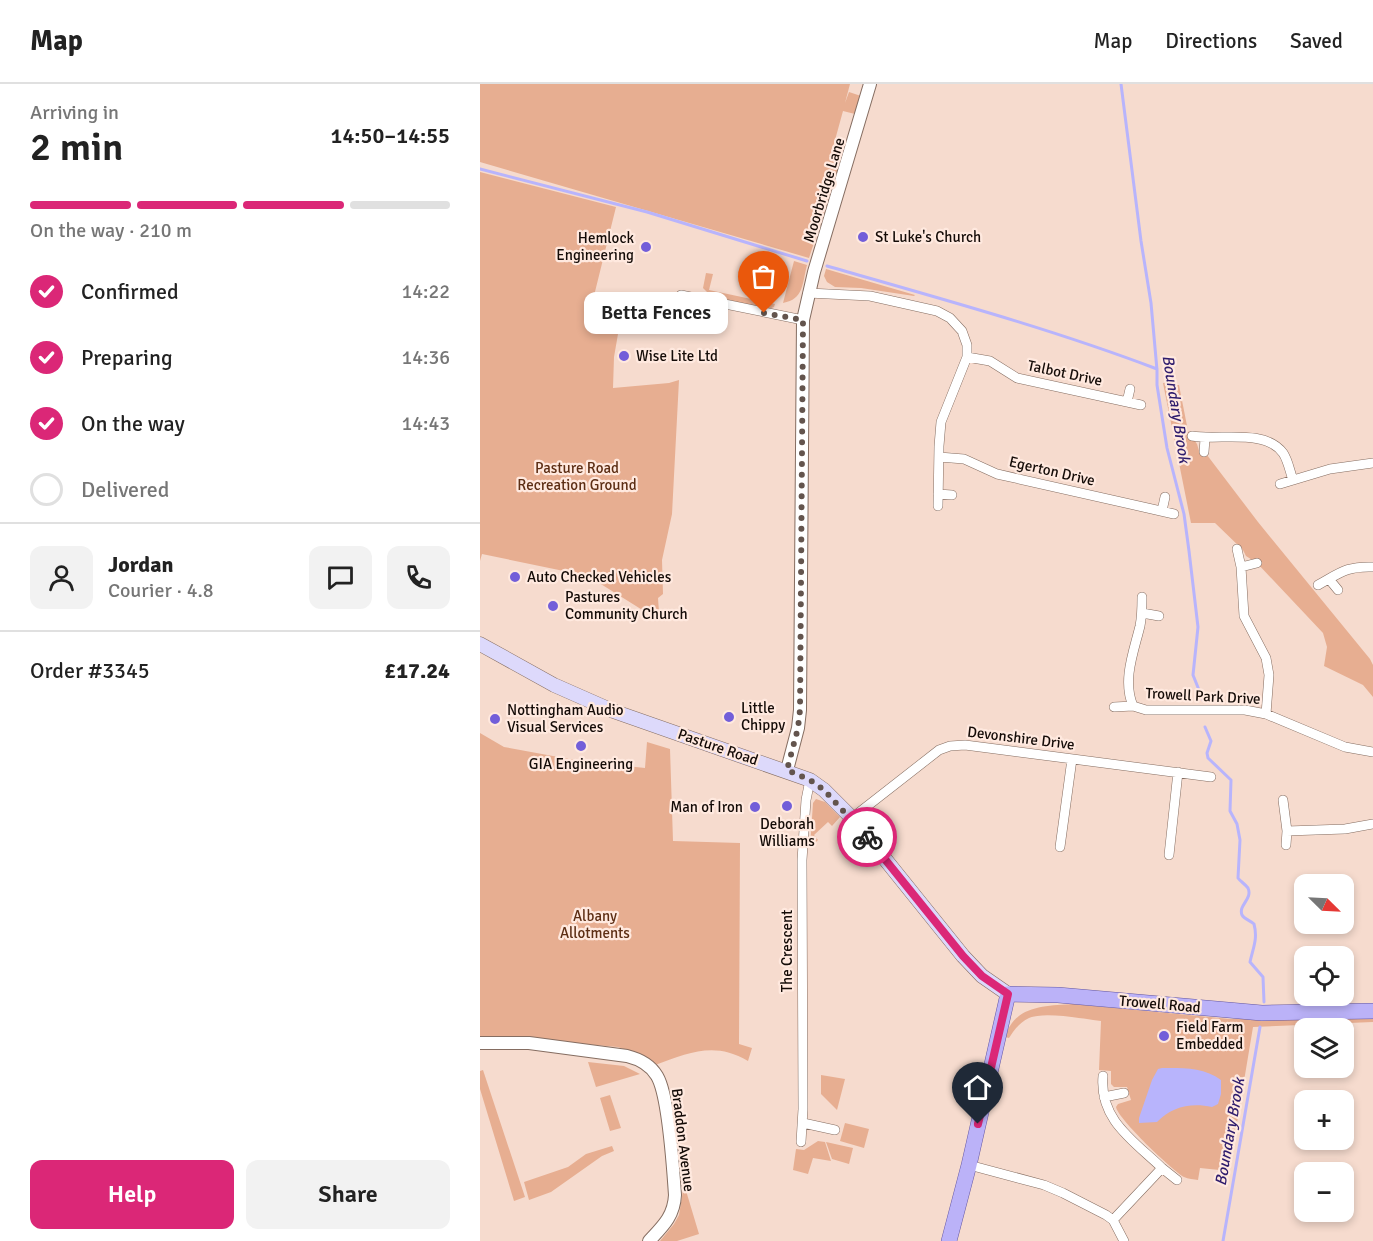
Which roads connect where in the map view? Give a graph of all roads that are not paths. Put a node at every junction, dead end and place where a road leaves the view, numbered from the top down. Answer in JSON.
{"nodes":[{"id":1,"x":870,"y":84,"type":"edge"},
{"id":2,"x":808,"y":292,"type":"junction"},
{"id":3,"x":681,"y":295,"type":"dead end"},
{"id":4,"x":803,"y":320,"type":"junction"},
{"id":5,"x":967,"y":357,"type":"junction"},
{"id":6,"x":1130,"y":388,"type":"dead end"},
{"id":7,"x":1127,"y":402,"type":"junction"},
{"id":8,"x":1141,"y":405,"type":"dead end"},
{"id":9,"x":1192,"y":436,"type":"dead end"},
{"id":10,"x":1205,"y":439,"type":"junction"},
{"id":11,"x":1204,"y":452,"type":"dead end"},
{"id":12,"x":939,"y":457,"type":"junction"},
{"id":13,"x":1373,"y":464,"type":"edge"},
{"id":14,"x":1293,"y":480,"type":"junction"},
{"id":15,"x":1281,"y":484,"type":"dead end"},
{"id":16,"x":938,"y":494,"type":"junction"},
{"id":17,"x":952,"y":495,"type":"dead end"},
{"id":18,"x":1165,"y":497,"type":"dead end"},
{"id":19,"x":938,"y":506,"type":"dead end"},
{"id":20,"x":1162,"y":511,"type":"junction"},
{"id":21,"x":1174,"y":514,"type":"dead end"},
{"id":22,"x":1237,"y":549,"type":"dead end"},
{"id":23,"x":1257,"y":563,"type":"dead end"},
{"id":24,"x":1241,"y":567,"type":"junction"},
{"id":25,"x":1373,"y":567,"type":"edge"},
{"id":26,"x":1329,"y":579,"type":"junction"},
{"id":27,"x":1318,"y":585,"type":"dead end"},
{"id":28,"x":1338,"y":590,"type":"dead end"},
{"id":29,"x":1142,"y":597,"type":"dead end"},
{"id":30,"x":1142,"y":613,"type":"junction"},
{"id":31,"x":1159,"y":616,"type":"dead end"},
{"id":32,"x":480,"y":644,"type":"edge"},
{"id":33,"x":1133,"y":706,"type":"junction"},
{"id":34,"x":1114,"y":707,"type":"dead end"},
{"id":35,"x":1266,"y":714,"type":"junction"},
{"id":36,"x":1373,"y":752,"type":"edge"},
{"id":37,"x":1072,"y":759,"type":"junction"},
{"id":38,"x":787,"y":770,"type":"junction"},
{"id":39,"x":1178,"y":772,"type":"junction"},
{"id":40,"x":1211,"y":777,"type":"dead end"},
{"id":41,"x":810,"y":780,"type":"junction"},
{"id":42,"x":1283,"y":800,"type":"dead end"},
{"id":43,"x":852,"y":818,"type":"junction"},
{"id":44,"x":1373,"y":824,"type":"edge"},
{"id":45,"x":1287,"y":831,"type":"junction"},
{"id":46,"x":1286,"y":845,"type":"dead end"},
{"id":47,"x":1060,"y":846,"type":"dead end"},
{"id":48,"x":1169,"y":855,"type":"dead end"},
{"id":49,"x":1008,"y":994,"type":"junction"},
{"id":50,"x":1373,"y":1011,"type":"edge"},
{"id":51,"x":480,"y":1043,"type":"edge"},
{"id":52,"x":1103,"y":1076,"type":"dead end"},
{"id":53,"x":1124,"y":1093,"type":"dead end"},
{"id":54,"x":1104,"y":1097,"type":"junction"},
{"id":55,"x":803,"y":1123,"type":"junction"},
{"id":56,"x":835,"y":1130,"type":"dead end"},
{"id":57,"x":801,"y":1142,"type":"dead end"},
{"id":58,"x":969,"y":1165,"type":"junction"},
{"id":59,"x":1162,"y":1168,"type":"junction"},
{"id":60,"x":1177,"y":1180,"type":"dead end"},
{"id":61,"x":1113,"y":1220,"type":"junction"},
{"id":62,"x":649,"y":1241,"type":"edge"},
{"id":63,"x":949,"y":1241,"type":"edge"},
{"id":64,"x":1124,"y":1241,"type":"edge"}],
"edges":[{"from":1,"to":2,"type":"street","name":"Moorbridge Lane"},
{"from":2,"to":4,"type":"street","name":"Moorbridge Lane"},
{"from":2,"to":5,"type":"street"},
{"from":3,"to":4,"type":"street"},
{"from":4,"to":38,"type":"street","name":"Moorbridge Lane"},
{"from":5,"to":7,"type":"street","name":"Talbot Drive"},
{"from":5,"to":12,"type":"street"},
{"from":6,"to":7,"type":"street"},
{"from":7,"to":8,"type":"street","name":"Talbot Drive"},
{"from":9,"to":10,"type":"street"},
{"from":10,"to":11,"type":"street"},
{"from":10,"to":14,"type":"street"},
{"from":12,"to":16,"type":"street"},
{"from":12,"to":20,"type":"street","name":"Egerton Drive"},
{"from":13,"to":14,"type":"street"},
{"from":14,"to":15,"type":"street"},
{"from":16,"to":17,"type":"street"},
{"from":16,"to":19,"type":"street"},
{"from":18,"to":20,"type":"street"},
{"from":20,"to":21,"type":"street","name":"Egerton Drive"},
{"from":22,"to":24,"type":"street"},
{"from":23,"to":24,"type":"street"},
{"from":24,"to":35,"type":"street"},
{"from":25,"to":26,"type":"street"},
{"from":26,"to":27,"type":"street"},
{"from":26,"to":28,"type":"street"},
{"from":29,"to":30,"type":"street","name":"Trowell Park Drive"},
{"from":30,"to":31,"type":"street"},
{"from":30,"to":33,"type":"street","name":"Trowell Park Drive"},
{"from":32,"to":38,"type":"main road","name":"Pasture Road"},
{"from":33,"to":34,"type":"street","name":"Trowell Park Drive"},
{"from":33,"to":35,"type":"street","name":"Trowell Park Drive"},
{"from":35,"to":36,"type":"street","name":"Trowell Park Drive"},
{"from":37,"to":39,"type":"street","name":"Devonshire Drive"},
{"from":37,"to":43,"type":"street","name":"Devonshire Drive"},
{"from":37,"to":47,"type":"street"},
{"from":38,"to":41,"type":"main road","name":"Pasture Road"},
{"from":39,"to":40,"type":"street","name":"Devonshire Drive"},
{"from":39,"to":48,"type":"street"},
{"from":41,"to":43,"type":"main road","name":"Pasture Road"},
{"from":41,"to":55,"type":"street","name":"The Crescent"},
{"from":42,"to":45,"type":"street"},
{"from":43,"to":49,"type":"main road","name":"Pasture Road"},
{"from":44,"to":45,"type":"street"},
{"from":45,"to":46,"type":"street"},
{"from":49,"to":50,"type":"main road","name":"Trowell Road"},
{"from":49,"to":58,"type":"main road"},
{"from":51,"to":62,"type":"street","name":"Braddon Avenue"},
{"from":52,"to":54,"type":"street"},
{"from":53,"to":54,"type":"street"},
{"from":54,"to":59,"type":"street"},
{"from":55,"to":56,"type":"street"},
{"from":55,"to":57,"type":"street","name":"The Crescent"},
{"from":58,"to":61,"type":"street"},
{"from":58,"to":63,"type":"main road"},
{"from":59,"to":60,"type":"street"},
{"from":59,"to":61,"type":"street"},
{"from":61,"to":64,"type":"street"}]}
